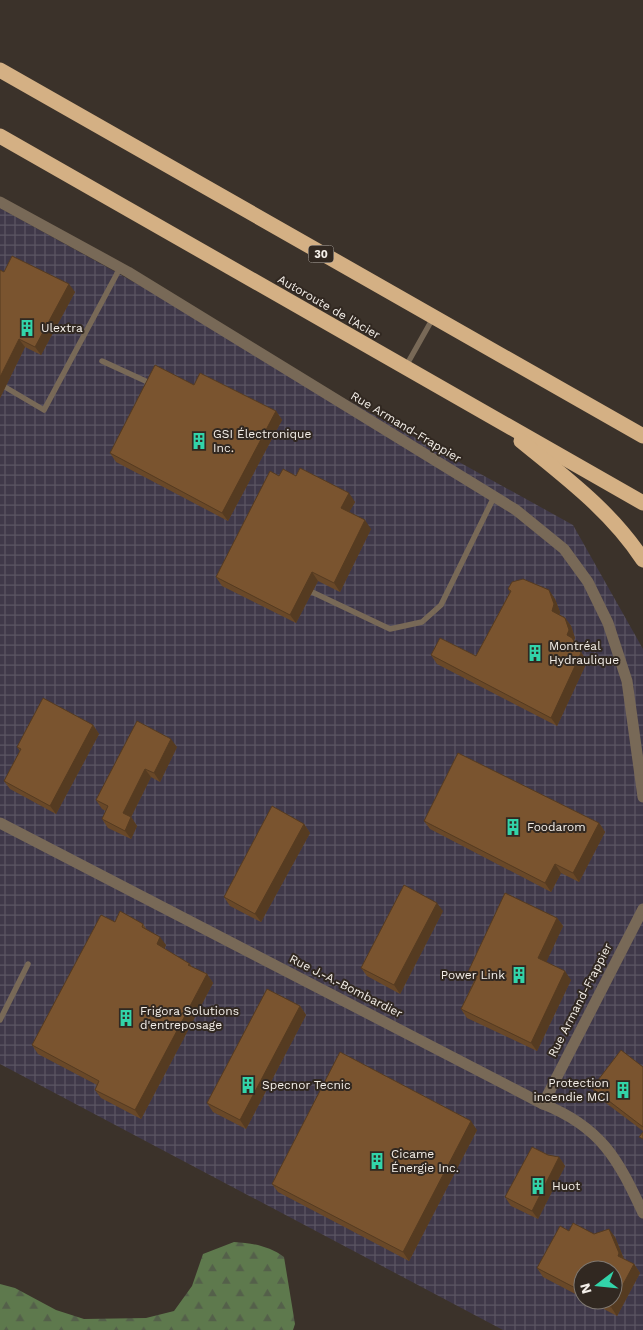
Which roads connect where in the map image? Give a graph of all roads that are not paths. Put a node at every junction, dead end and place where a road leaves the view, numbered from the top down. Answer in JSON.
{"nodes":[{"id":1,"x":0,"y":70,"type":"edge"},
{"id":2,"x":0,"y":136,"type":"edge"},
{"id":3,"x":0,"y":202,"type":"edge"},
{"id":4,"x":120,"y":268,"type":"junction"},
{"id":5,"x":433,"y":318,"type":"junction"},
{"id":6,"x":102,"y":361,"type":"dead end"},
{"id":7,"x":405,"y":367,"type":"junction"},
{"id":8,"x":155,"y":385,"type":"edge"},
{"id":9,"x":6,"y":387,"type":"dead end"},
{"id":10,"x":486,"y":413,"type":"junction"},
{"id":11,"x":643,"y":436,"type":"edge"},
{"id":12,"x":494,"y":497,"type":"junction"},
{"id":13,"x":643,"y":503,"type":"edge"},
{"id":14,"x":643,"y":560,"type":"edge"},
{"id":15,"x":312,"y":592,"type":"dead end"},
{"id":16,"x":643,"y":797,"type":"edge"},
{"id":17,"x":0,"y":823,"type":"edge"},
{"id":18,"x":643,"y":909,"type":"edge"},
{"id":19,"x":28,"y":964,"type":"dead end"},
{"id":20,"x":0,"y":1020,"type":"edge"},
{"id":21,"x":543,"y":1104,"type":"junction"},
{"id":22,"x":643,"y":1213,"type":"edge"}],
"edges":[{"from":1,"to":5,"type":"highway","number":"30"},
{"from":2,"to":7,"type":"highway","name":"Autoroute de l'Acier"},
{"from":3,"to":4,"type":"street","name":"Rue Armand-Frappier"},
{"from":4,"to":9,"type":"lane"},
{"from":4,"to":12,"type":"street","name":"Rue Armand-Frappier"},
{"from":5,"to":7,"type":"lane"},
{"from":5,"to":11,"type":"highway","number":"30"},
{"from":6,"to":8,"type":"lane"},
{"from":7,"to":10,"type":"highway","name":"Autoroute de l'Acier"},
{"from":10,"to":13,"type":"highway","name":"Autoroute de l'Acier"},
{"from":10,"to":14,"type":"highway"},
{"from":12,"to":15,"type":"lane"},
{"from":12,"to":16,"type":"street","name":"Rue Armand-Frappier"},
{"from":17,"to":21,"type":"street","name":"Rue J.-A.-Bombardier"},
{"from":18,"to":21,"type":"street","name":"Rue Armand-Frappier"},
{"from":19,"to":20,"type":"lane"},
{"from":21,"to":22,"type":"street","name":"Rue J.-A.-Bombardier"}]}
